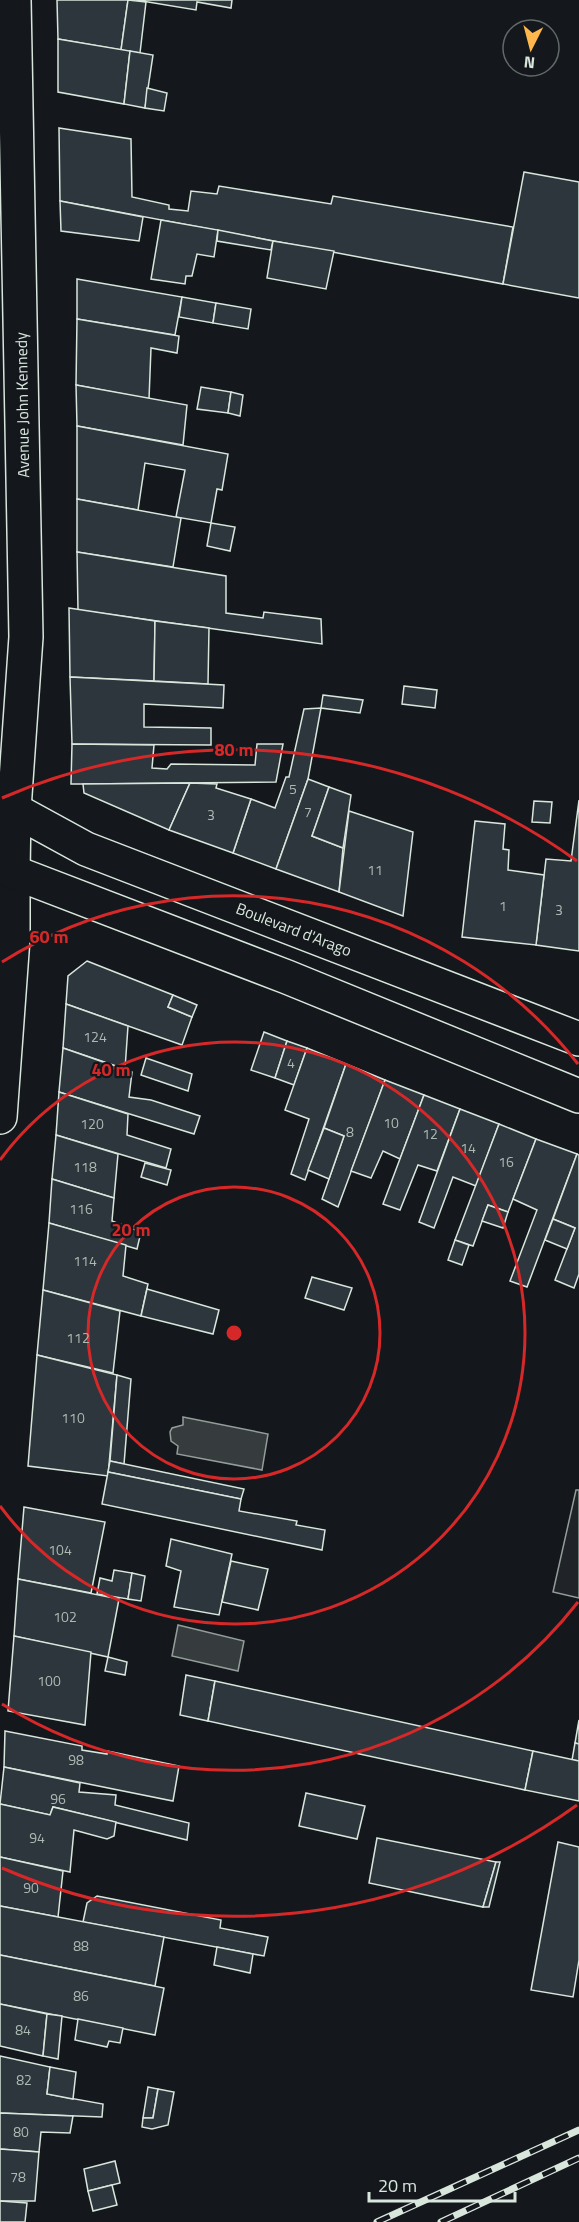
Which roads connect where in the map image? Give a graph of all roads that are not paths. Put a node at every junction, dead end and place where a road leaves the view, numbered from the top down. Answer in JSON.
{"nodes":[{"id":1,"x":14,"y":0,"type":"edge"},
{"id":2,"x":7,"y":806,"type":"edge"},
{"id":3,"x":7,"y":869,"type":"edge"},
{"id":4,"x":579,"y":1039,"type":"edge"},
{"id":5,"x":579,"y":1096,"type":"edge"},
{"id":6,"x":0,"y":1117,"type":"edge"}],
"edges":[{"from":1,"to":2,"type":"main road","name":"Avenue John Kennedy"},
{"from":2,"to":3,"type":"main road","name":"Avenue John Kennedy"},
{"from":2,"to":4,"type":"main road","name":"Boulevard d'Arago"},
{"from":3,"to":5,"type":"main road"},
{"from":3,"to":6,"type":"main road","name":"Avenue John Kennedy"}]}
